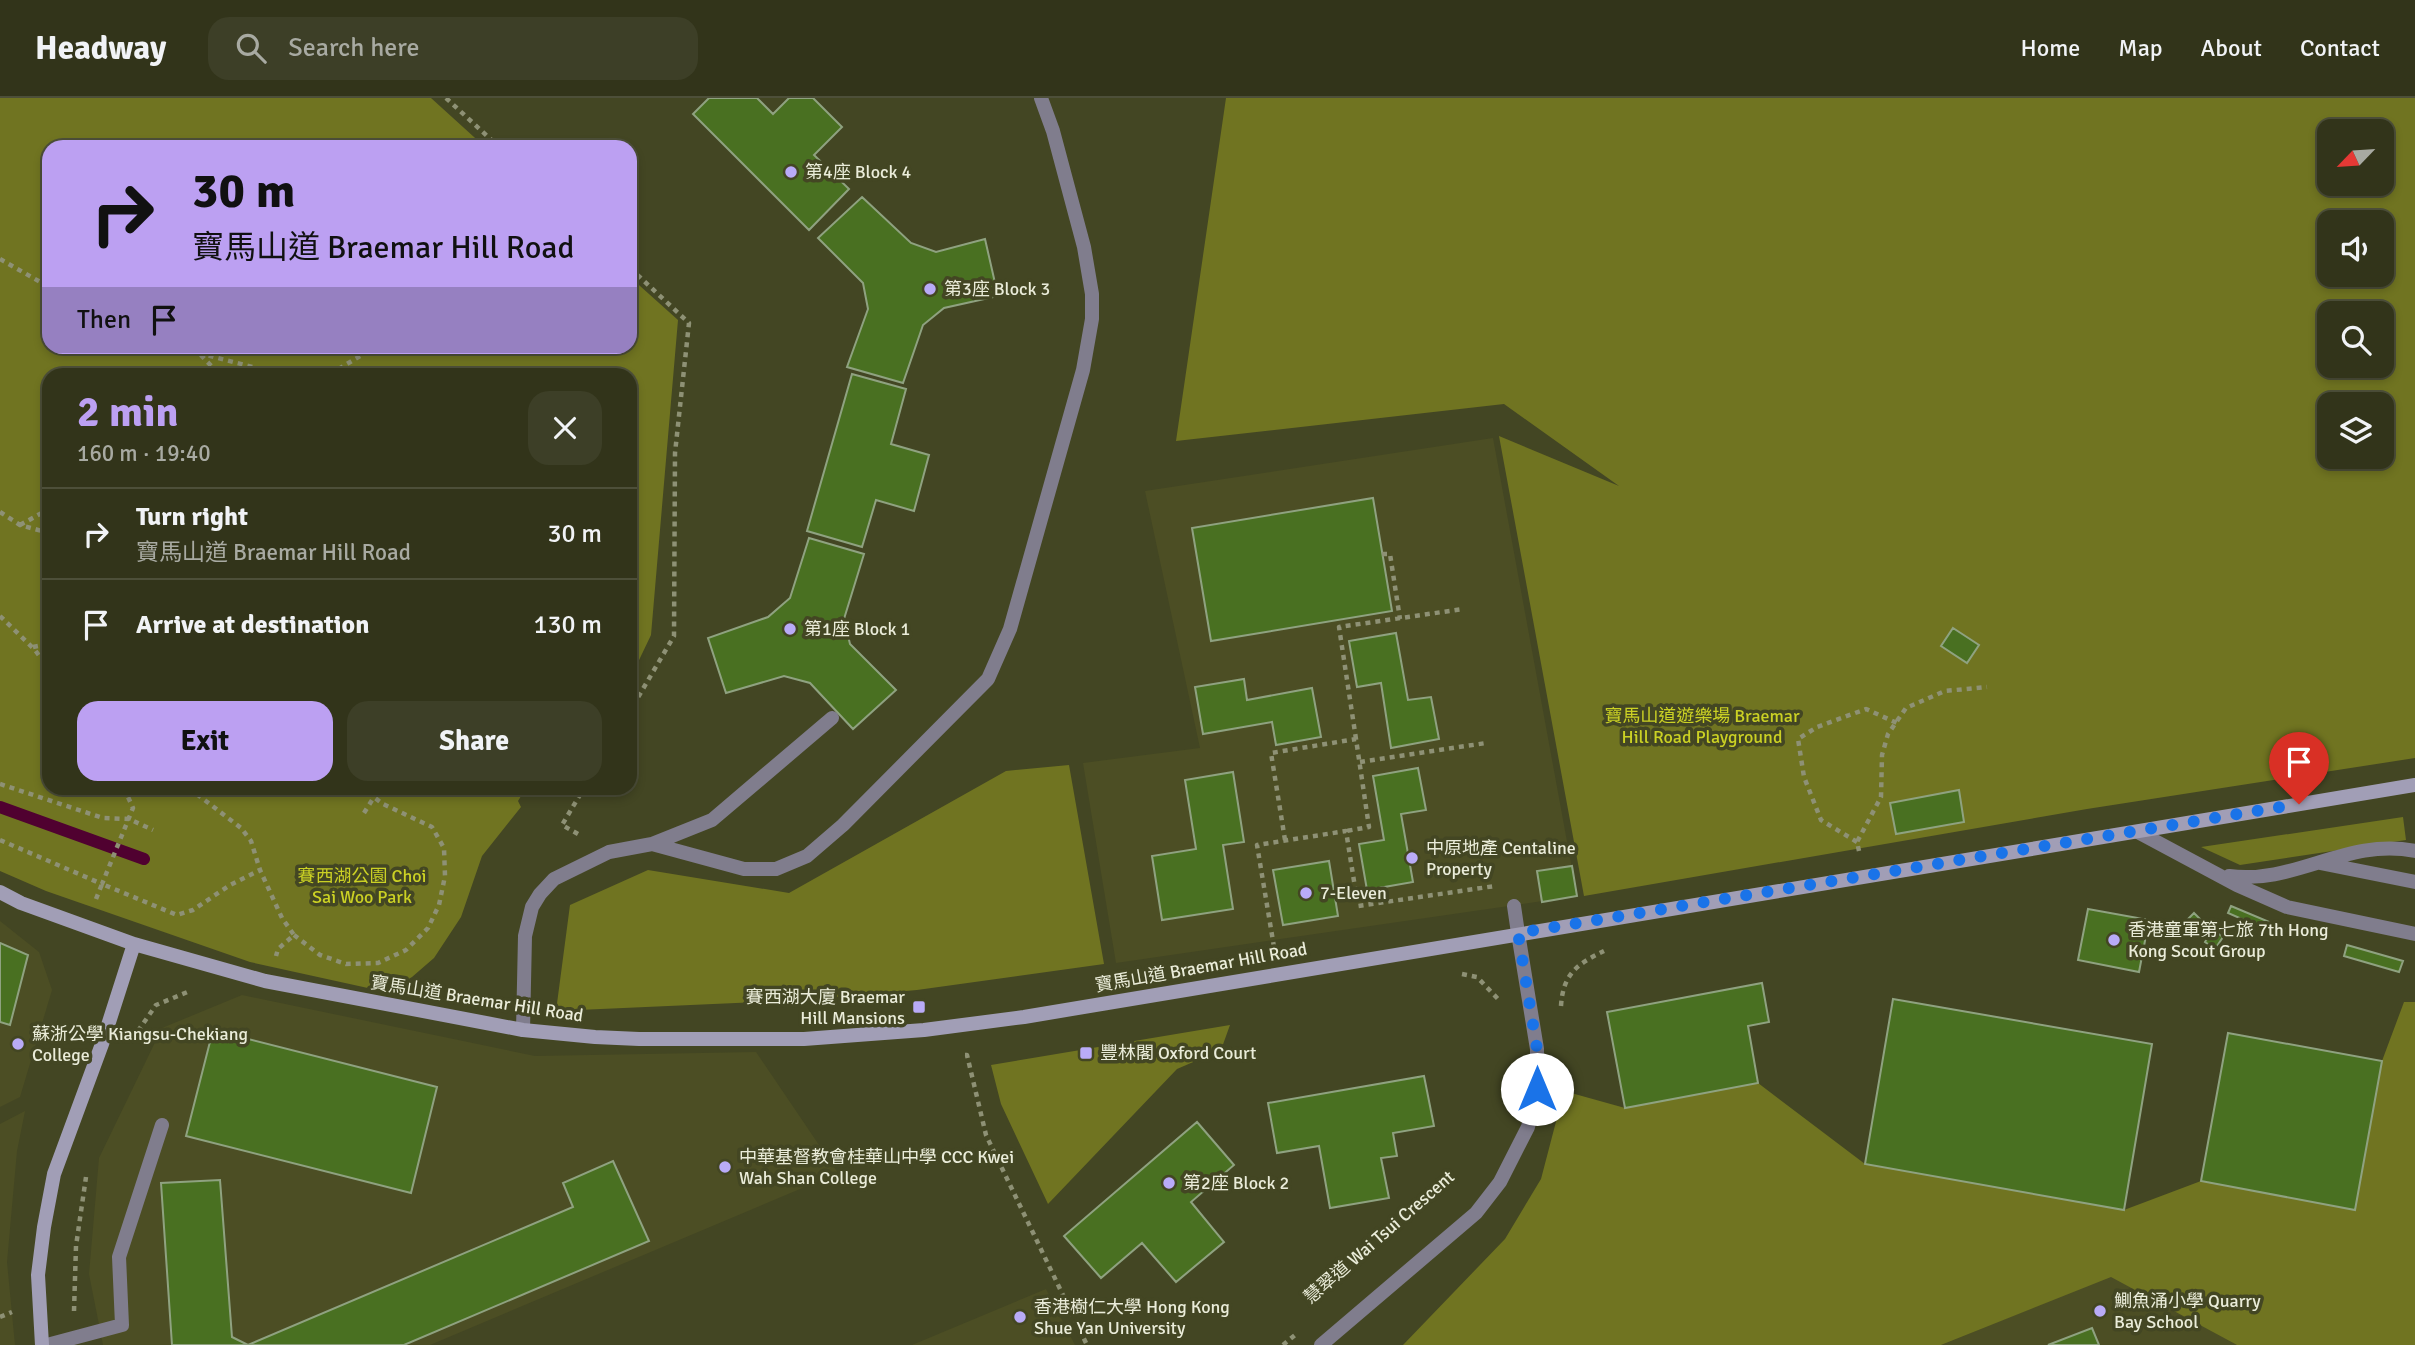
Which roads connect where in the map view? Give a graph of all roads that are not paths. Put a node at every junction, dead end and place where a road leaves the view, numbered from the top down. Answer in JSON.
{"nodes":[{"id":1,"x":1041,"y":98,"type":"edge"},
{"id":2,"x":832,"y":718,"type":"dead end"},
{"id":3,"x":2415,"y":785,"type":"edge"},
{"id":4,"x":2138,"y":832,"type":"junction"},
{"id":5,"x":652,"y":844,"type":"junction"},
{"id":6,"x":2415,"y":851,"type":"edge"},
{"id":7,"x":2316,"y":863,"type":"junction"},
{"id":8,"x":2221,"y":875,"type":"junction"},
{"id":9,"x":2415,"y":882,"type":"edge"},
{"id":10,"x":0,"y":892,"type":"edge"},
{"id":11,"x":1514,"y":906,"type":"dead end"},
{"id":12,"x":1518,"y":933,"type":"junction"},
{"id":13,"x":2415,"y":934,"type":"edge"},
{"id":14,"x":134,"y":944,"type":"junction"},
{"id":15,"x":523,"y":1030,"type":"junction"},
{"id":16,"x":162,"y":1125,"type":"dead end"},
{"id":17,"x":45,"y":1345,"type":"edge"},
{"id":18,"x":1321,"y":1345,"type":"edge"}],
"edges":[{"from":1,"to":5,"type":"street"},
{"from":2,"to":5,"type":"street"},
{"from":3,"to":4,"type":"street","name":"寶馬山道 Braemar Hill Road"},
{"from":4,"to":8,"type":"street"},
{"from":4,"to":12,"type":"street","name":"寶馬山道 Braemar Hill Road"},
{"from":5,"to":15,"type":"street"},
{"from":6,"to":7,"type":"street"},
{"from":7,"to":8,"type":"street"},
{"from":7,"to":9,"type":"street"},
{"from":8,"to":13,"type":"street"},
{"from":10,"to":14,"type":"street","name":"寶馬山道 Braemar Hill Road"},
{"from":11,"to":12,"type":"street"},
{"from":12,"to":15,"type":"street","name":"寶馬山道 Braemar Hill Road"},
{"from":12,"to":18,"type":"street"},
{"from":14,"to":15,"type":"street","name":"寶馬山道 Braemar Hill Road"},
{"from":14,"to":17,"type":"street"},
{"from":16,"to":17,"type":"street"}]}
